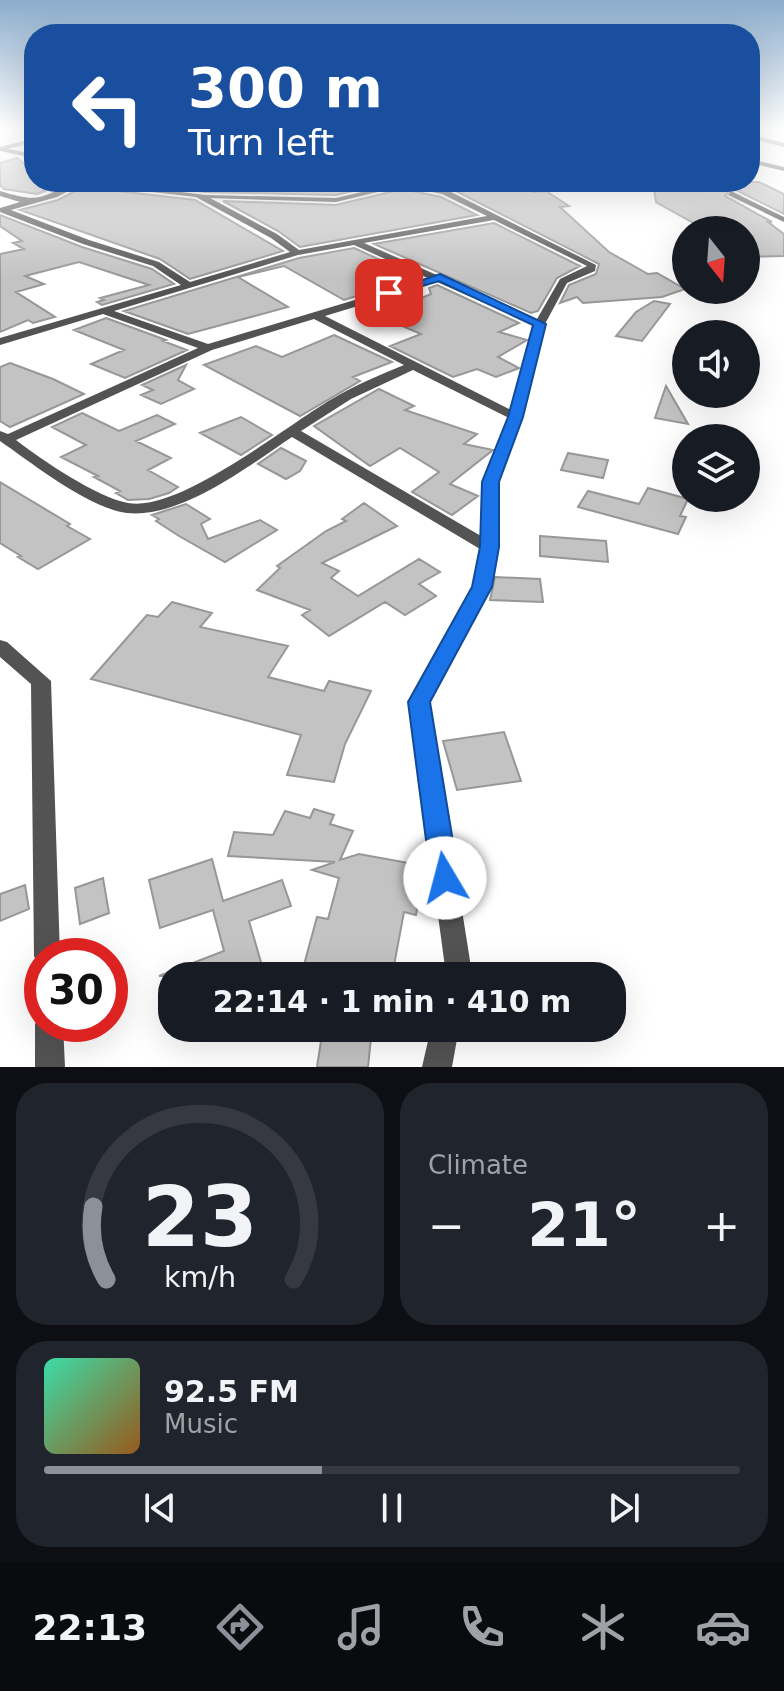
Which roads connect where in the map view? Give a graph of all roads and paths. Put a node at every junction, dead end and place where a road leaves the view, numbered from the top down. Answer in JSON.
{"nodes":[{"id":1,"x":60,"y":192,"type":"edge"},
{"id":2,"x":171,"y":192,"type":"edge"},
{"id":3,"x":365,"y":192,"type":"edge"},
{"id":4,"x":441,"y":192,"type":"edge"},
{"id":5,"x":0,"y":193,"type":"edge"},
{"id":6,"x":731,"y":193,"type":"dead end"},
{"id":7,"x":198,"y":195,"type":"junction"},
{"id":8,"x":29,"y":203,"type":"junction"},
{"id":9,"x":2,"y":210,"type":"edge"},
{"id":10,"x":497,"y":217,"type":"junction"},
{"id":11,"x":784,"y":220,"type":"edge"},
{"id":12,"x":354,"y":243,"type":"junction"},
{"id":13,"x":297,"y":253,"type":"junction"},
{"id":14,"x":440,"y":278,"type":"junction"},
{"id":15,"x":187,"y":284,"type":"junction"},
{"id":16,"x":104,"y":311,"type":"junction"},
{"id":17,"x":314,"y":315,"type":"junction"},
{"id":18,"x":540,"y":324,"type":"junction"},
{"id":19,"x":0,"y":342,"type":"edge"},
{"id":20,"x":208,"y":348,"type":"junction"},
{"id":21,"x":414,"y":365,"type":"junction"},
{"id":22,"x":516,"y":417,"type":"junction"},
{"id":23,"x":292,"y":431,"type":"junction"},
{"id":24,"x":4,"y":437,"type":"edge"},
{"id":25,"x":489,"y":547,"type":"junction"},
{"id":26,"x":0,"y":647,"type":"edge"},
{"id":27,"x":47,"y":938,"type":"edge"},
{"id":28,"x":457,"y":962,"type":"edge"},
{"id":29,"x":49,"y":1042,"type":"edge"},
{"id":30,"x":442,"y":1042,"type":"edge"},
{"id":31,"x":50,"y":1067,"type":"edge"},
{"id":32,"x":437,"y":1067,"type":"edge"}],
"edges":[{"from":1,"to":8,"type":"street"},
{"from":2,"to":7,"type":"street"},
{"from":3,"to":7,"type":"street"},
{"from":4,"to":10,"type":"street"},
{"from":5,"to":8,"type":"street"},
{"from":6,"to":11,"type":"street"},
{"from":7,"to":13,"type":"street"},
{"from":8,"to":9,"type":"street"},
{"from":9,"to":15,"type":"street"},
{"from":10,"to":12,"type":"street"},
{"from":10,"to":18,"type":"street"},
{"from":12,"to":13,"type":"street"},
{"from":12,"to":14,"type":"street"},
{"from":13,"to":15,"type":"street"},
{"from":14,"to":17,"type":"street"},
{"from":14,"to":18,"type":"street"},
{"from":15,"to":16,"type":"street"},
{"from":16,"to":19,"type":"street"},
{"from":16,"to":20,"type":"street"},
{"from":17,"to":20,"type":"street"},
{"from":17,"to":21,"type":"street"},
{"from":18,"to":22,"type":"street"},
{"from":20,"to":24,"type":"street"},
{"from":21,"to":22,"type":"street"},
{"from":21,"to":23,"type":"street"},
{"from":22,"to":25,"type":"street"},
{"from":23,"to":24,"type":"street"},
{"from":23,"to":25,"type":"street"},
{"from":25,"to":28,"type":"street"},
{"from":26,"to":27,"type":"street"},
{"from":29,"to":31,"type":"street"},
{"from":30,"to":32,"type":"street"}]}
